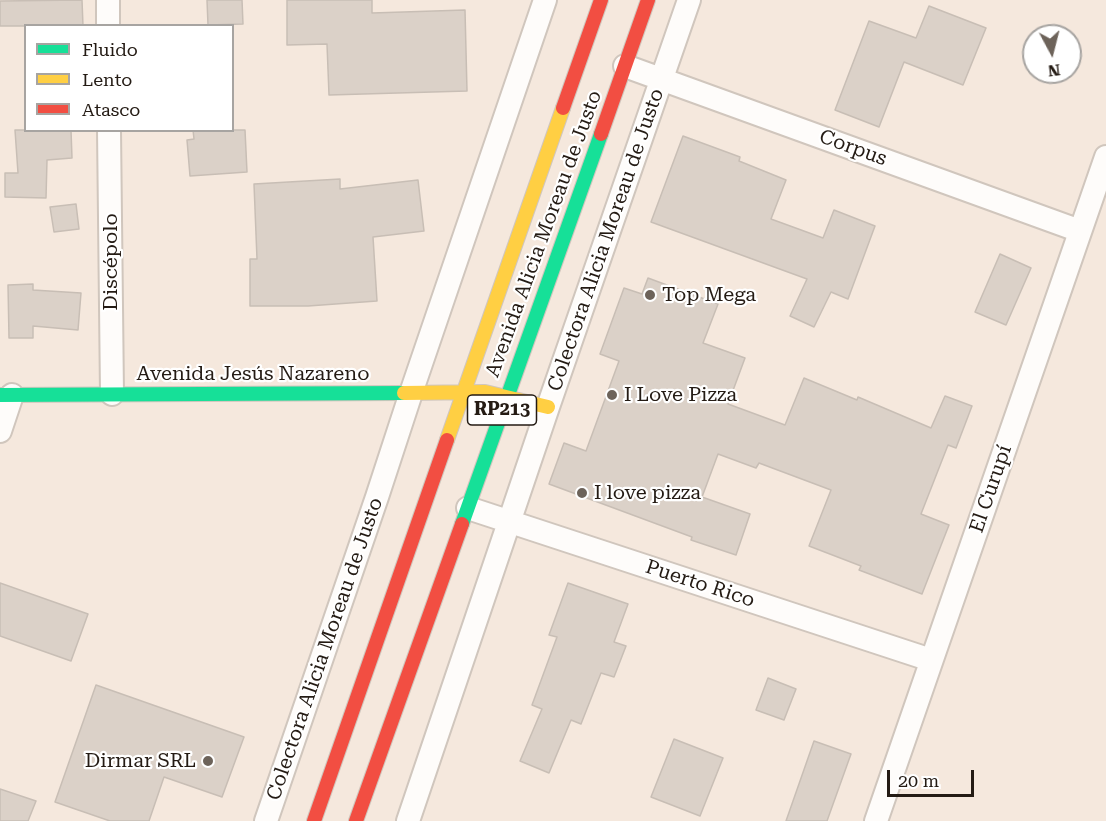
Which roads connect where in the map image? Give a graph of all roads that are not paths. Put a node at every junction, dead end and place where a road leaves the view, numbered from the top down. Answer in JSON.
{"nodes":[{"id":1,"x":108,"y":0,"type":"edge"},
{"id":2,"x":545,"y":0,"type":"edge"},
{"id":3,"x":601,"y":0,"type":"edge"},
{"id":4,"x":648,"y":0,"type":"edge"},
{"id":5,"x":689,"y":0,"type":"edge"},
{"id":6,"x":108,"y":24,"type":"edge"},
{"id":7,"x":625,"y":66,"type":"junction"},
{"id":8,"x":662,"y":79,"type":"junction"},
{"id":9,"x":109,"y":132,"type":"edge"},
{"id":10,"x":1106,"y":157,"type":"edge"},
{"id":11,"x":1080,"y":231,"type":"junction"},
{"id":12,"x":464,"y":392,"type":"junction"},
{"id":13,"x":411,"y":393,"type":"junction"},
{"id":14,"x":112,"y":394,"type":"junction"},
{"id":15,"x":6,"y":395,"type":"edge"},
{"id":16,"x":506,"y":396,"type":"junction"},
{"id":17,"x":549,"y":407,"type":"junction"},
{"id":18,"x":0,"y":431,"type":"edge"},
{"id":19,"x":468,"y":508,"type":"junction"},
{"id":20,"x":510,"y":522,"type":"junction"},
{"id":21,"x":932,"y":660,"type":"junction"},
{"id":22,"x":266,"y":821,"type":"edge"},
{"id":23,"x":314,"y":821,"type":"edge"},
{"id":24,"x":357,"y":821,"type":"edge"},
{"id":25,"x":408,"y":821,"type":"edge"},
{"id":26,"x":876,"y":821,"type":"edge"}],
"edges":[{"from":1,"to":6,"type":"street"},
{"from":2,"to":13,"type":"street","name":"Colectora Alicia Moreau de Justo"},
{"from":3,"to":12,"type":"main road","name":"Avenida Alicia Moreau de Justo","number":"RP213"},
{"from":4,"to":7,"type":"main road","name":"Avenida Alicia Moreau de Justo","number":"RP213"},
{"from":5,"to":8,"type":"street","name":"Colectora Alicia Moreau de Justo"},
{"from":7,"to":8,"type":"street","name":"Corpus"},
{"from":7,"to":16,"type":"main road","name":"Avenida Alicia Moreau de Justo","number":"RP213"},
{"from":8,"to":11,"type":"street","name":"Corpus"},
{"from":8,"to":17,"type":"street","name":"Colectora Alicia Moreau de Justo"},
{"from":9,"to":14,"type":"street","name":"Discépolo"},
{"from":10,"to":11,"type":"street","name":"El Curupí"},
{"from":11,"to":21,"type":"street","name":"El Curupí"},
{"from":12,"to":13,"type":"main road","name":"Avenida Jesús Nazareno"},
{"from":12,"to":16,"type":"main road","name":"Avenida Jesús Nazareno"},
{"from":12,"to":23,"type":"main road","name":"Avenida Alicia Moreau de Justo","number":"RP213"},
{"from":13,"to":14,"type":"main road","name":"Avenida Jesús Nazareno"},
{"from":13,"to":22,"type":"street","name":"Colectora Alicia Moreau de Justo"},
{"from":14,"to":15,"type":"main road","name":"Avenida Jesús Nazareno"},
{"from":15,"to":18,"type":"street"},
{"from":16,"to":17,"type":"main road","name":"Avenida Jesús Nazareno"},
{"from":16,"to":19,"type":"main road","name":"Avenida Alicia Moreau de Justo","number":"RP213"},
{"from":17,"to":20,"type":"street","name":"Colectora Alicia Moreau de Justo"},
{"from":19,"to":20,"type":"street","name":"Puerto Rico"},
{"from":19,"to":24,"type":"main road","name":"Avenida Alicia Moreau de Justo","number":"RP213"},
{"from":20,"to":21,"type":"street","name":"Puerto Rico"},
{"from":20,"to":25,"type":"street","name":"Colectora Alicia Moreau de Justo"},
{"from":21,"to":26,"type":"street","name":"El Curupí"}]}
